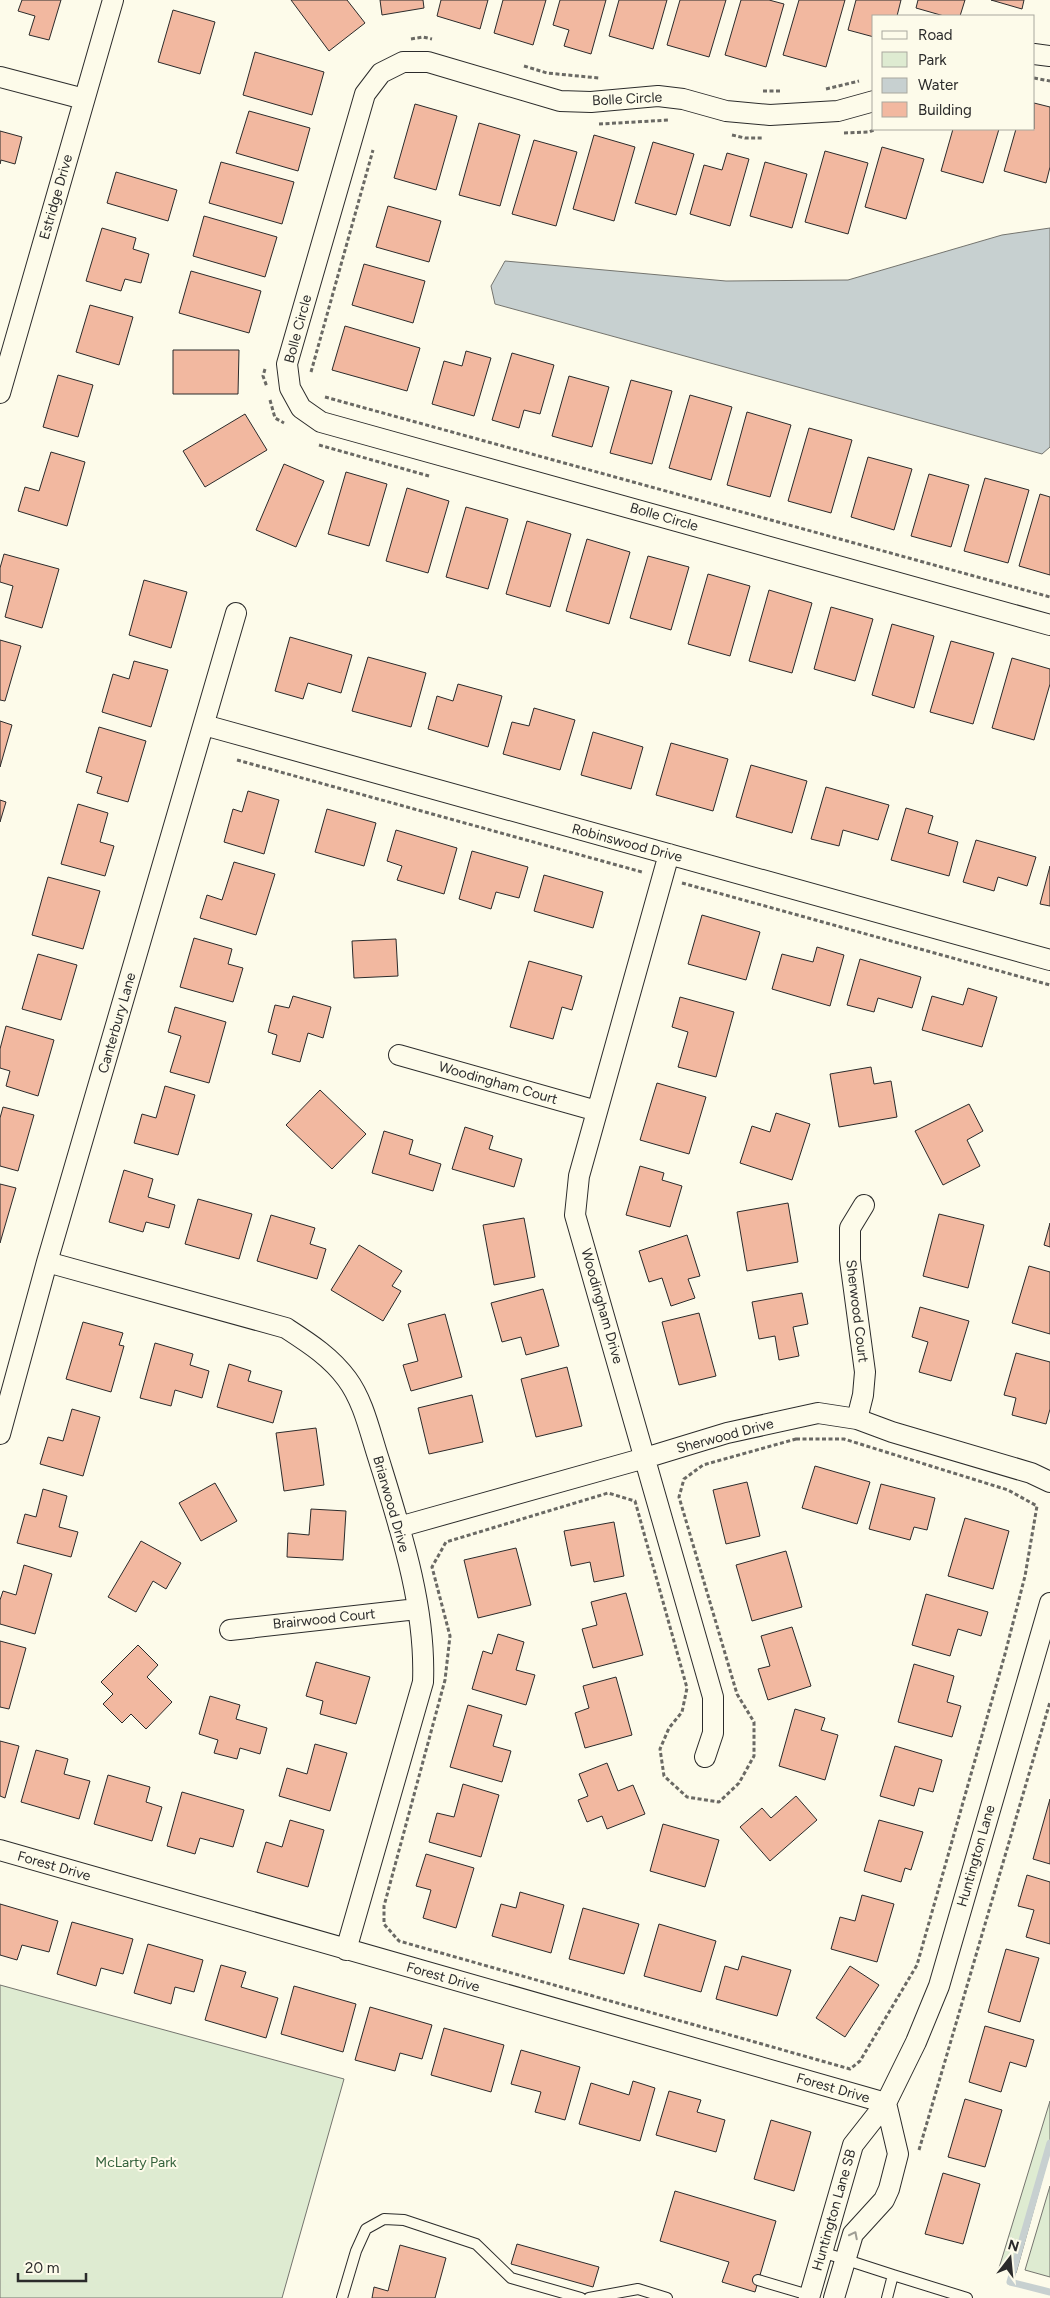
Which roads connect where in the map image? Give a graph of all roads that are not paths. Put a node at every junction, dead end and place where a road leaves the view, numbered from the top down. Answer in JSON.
{"nodes":[{"id":1,"x":113,"y":0,"type":"edge"},
{"id":2,"x":1035,"y":54,"type":"edge"},
{"id":3,"x":1050,"y":56,"type":"edge"},
{"id":4,"x":0,"y":76,"type":"edge"},
{"id":5,"x":84,"y":99,"type":"junction"},
{"id":6,"x":872,"y":102,"type":"edge"},
{"id":7,"x":6,"y":348,"type":"edge"},
{"id":8,"x":0,"y":393,"type":"edge"},
{"id":9,"x":236,"y":613,"type":"dead end"},
{"id":10,"x":1050,"y":625,"type":"edge"},
{"id":11,"x":204,"y":725,"type":"junction"},
{"id":12,"x":669,"y":854,"type":"junction"},
{"id":13,"x":1050,"y":960,"type":"edge"},
{"id":14,"x":399,"y":1055,"type":"dead end"},
{"id":15,"x":597,"y":1112,"type":"junction"},
{"id":16,"x":864,"y":1205,"type":"dead end"},
{"id":17,"x":47,"y":1262,"type":"junction"},
{"id":18,"x":857,"y":1419,"type":"junction"},
{"id":19,"x":0,"y":1434,"type":"edge"},
{"id":20,"x":645,"y":1458,"type":"junction"},
{"id":21,"x":1050,"y":1482,"type":"edge"},
{"id":22,"x":399,"y":1527,"type":"junction"},
{"id":23,"x":1050,"y":1603,"type":"edge"},
{"id":24,"x":417,"y":1609,"type":"junction"},
{"id":25,"x":230,"y":1630,"type":"dead end"},
{"id":26,"x":705,"y":1757,"type":"dead end"},
{"id":27,"x":0,"y":1850,"type":"edge"},
{"id":28,"x":346,"y":1950,"type":"junction"},
{"id":29,"x":886,"y":2103,"type":"junction"},
{"id":30,"x":822,"y":2252,"type":"junction"},
{"id":31,"x":846,"y":2259,"type":"junction"},
{"id":32,"x":893,"y":2275,"type":"junction"},
{"id":33,"x":758,"y":2280,"type":"dead end"},
{"id":34,"x":812,"y":2297,"type":"edge"},
{"id":35,"x":342,"y":2298,"type":"edge"},
{"id":36,"x":581,"y":2298,"type":"edge"},
{"id":37,"x":589,"y":2298,"type":"edge"},
{"id":38,"x":667,"y":2298,"type":"edge"},
{"id":39,"x":834,"y":2298,"type":"edge"},
{"id":40,"x":887,"y":2298,"type":"edge"},
{"id":41,"x":967,"y":2298,"type":"edge"}],
"edges":[{"from":1,"to":5,"type":"street","name":"Estridge Drive"},
{"from":2,"to":3,"type":"street"},
{"from":4,"to":5,"type":"street"},
{"from":5,"to":7,"type":"street","name":"Estridge Drive"},
{"from":6,"to":10,"type":"street","name":"Bolle Circle"},
{"from":7,"to":8,"type":"street","name":"Estridge Drive"},
{"from":9,"to":11,"type":"street","name":"Canterbury Lane"},
{"from":11,"to":12,"type":"street","name":"Robinswood Drive"},
{"from":11,"to":17,"type":"street","name":"Canterbury Lane"},
{"from":12,"to":13,"type":"street","name":"Robinswood Drive"},
{"from":12,"to":15,"type":"street","name":"Woodingham Drive"},
{"from":14,"to":15,"type":"street","name":"Woodingham Court"},
{"from":15,"to":20,"type":"street","name":"Woodingham Drive"},
{"from":16,"to":18,"type":"street","name":"Sherwood Court"},
{"from":17,"to":19,"type":"street","name":"Canterbury Lane"},
{"from":17,"to":22,"type":"street","name":"Briarwood Drive"},
{"from":18,"to":20,"type":"street","name":"Sherwood Drive"},
{"from":18,"to":21,"type":"street","name":"Sherwood Drive"},
{"from":20,"to":22,"type":"street","name":"Sherwood Drive"},
{"from":20,"to":26,"type":"street","name":"Woodingham Drive"},
{"from":22,"to":24,"type":"street","name":"Briarwood Drive"},
{"from":23,"to":29,"type":"street","name":"Huntington Lane"},
{"from":24,"to":25,"type":"street","name":"Brairwood Court"},
{"from":24,"to":28,"type":"street","name":"Briarwood Drive"},
{"from":27,"to":28,"type":"street","name":"Forest Drive"},
{"from":28,"to":29,"type":"street","name":"Forest Drive"},
{"from":29,"to":30,"type":"street","name":"Huntington Lane SB"},
{"from":31,"to":29,"type":"street","one_way":true},
{"from":30,"to":31,"type":"lane"},
{"from":30,"to":34,"type":"street","name":"Huntington Lane SB"},
{"from":31,"to":32,"type":"lane"},
{"from":31,"to":39,"type":"street"},
{"from":32,"to":40,"type":"lane"},
{"from":32,"to":41,"type":"lane"},
{"from":33,"to":34,"type":"lane"},
{"from":35,"to":36,"type":"lane"},
{"from":37,"to":38,"type":"lane"}]}
